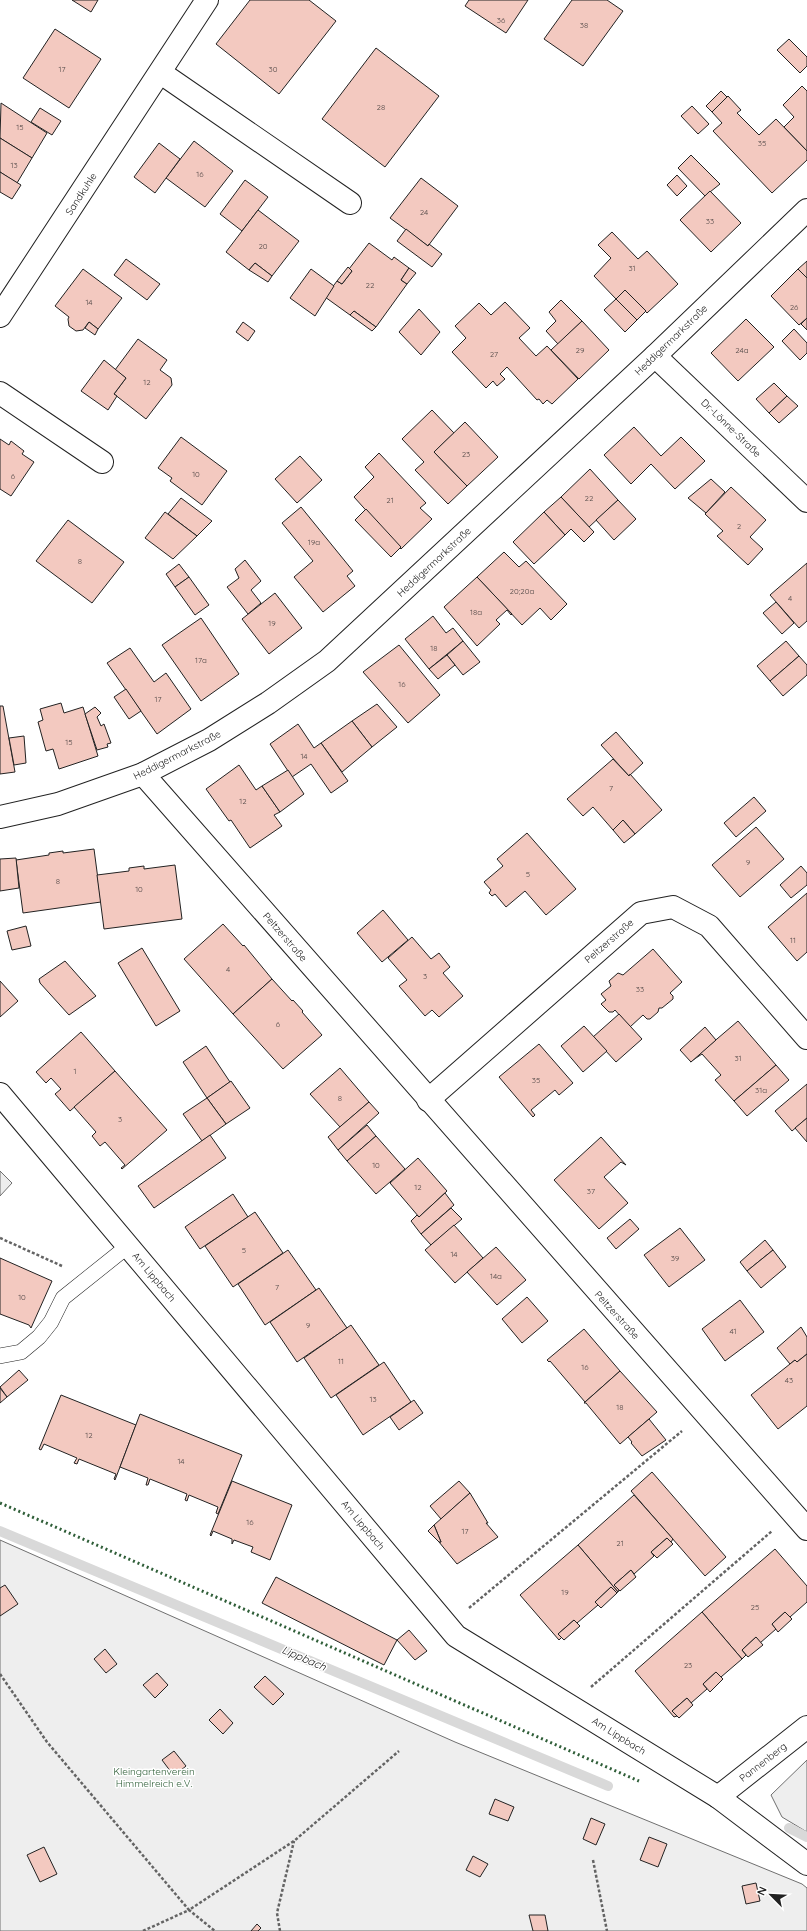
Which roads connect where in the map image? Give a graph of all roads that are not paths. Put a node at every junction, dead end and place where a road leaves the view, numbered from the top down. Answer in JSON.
{"nodes":[{"id":1,"x":207,"y":0,"type":"edge"},
{"id":2,"x":161,"y":72,"type":"junction"},
{"id":3,"x":350,"y":203,"type":"dead end"},
{"id":4,"x":807,"y":210,"type":"edge"},
{"id":5,"x":0,"y":316,"type":"edge"},
{"id":6,"x":655,"y":356,"type":"junction"},
{"id":7,"x":0,"y":393,"type":"edge"},
{"id":8,"x":102,"y":462,"type":"dead end"},
{"id":9,"x":807,"y":501,"type":"edge"},
{"id":10,"x":143,"y":774,"type":"junction"},
{"id":11,"x":0,"y":817,"type":"edge"},
{"id":12,"x":807,"y":1038,"type":"edge"},
{"id":13,"x":0,"y":1094,"type":"edge"},
{"id":14,"x":428,"y":1100,"type":"junction"},
{"id":15,"x":128,"y":1246,"type":"junction"},
{"id":16,"x":0,"y":1356,"type":"edge"},
{"id":17,"x":800,"y":1521,"type":"edge"},
{"id":18,"x":807,"y":1727,"type":"edge"},
{"id":19,"x":718,"y":1797,"type":"junction"},
{"id":20,"x":807,"y":1864,"type":"edge"}],
"edges":[{"from":1,"to":2,"type":"street","name":"Sandkuhle"},
{"from":2,"to":3,"type":"street"},
{"from":2,"to":5,"type":"street","name":"Sandkuhle"},
{"from":4,"to":6,"type":"street","name":"Heddigermarkstraße"},
{"from":6,"to":9,"type":"street","name":"Dr.-Lönne-Straße"},
{"from":6,"to":10,"type":"street","name":"Heddigermarkstraße"},
{"from":7,"to":8,"type":"street"},
{"from":10,"to":11,"type":"street","name":"Heddigermarkstraße"},
{"from":10,"to":14,"type":"street","name":"Peltzerstraße"},
{"from":12,"to":14,"type":"street","name":"Peltzerstraße"},
{"from":13,"to":15,"type":"street","name":"Am Lippbach"},
{"from":14,"to":17,"type":"street","name":"Peltzerstraße"},
{"from":15,"to":16,"type":"lane"},
{"from":15,"to":19,"type":"street","name":"Am Lippbach"},
{"from":18,"to":19,"type":"street","name":"Pannenberg"},
{"from":19,"to":20,"type":"street","name":"Am Lippbach"}]}
